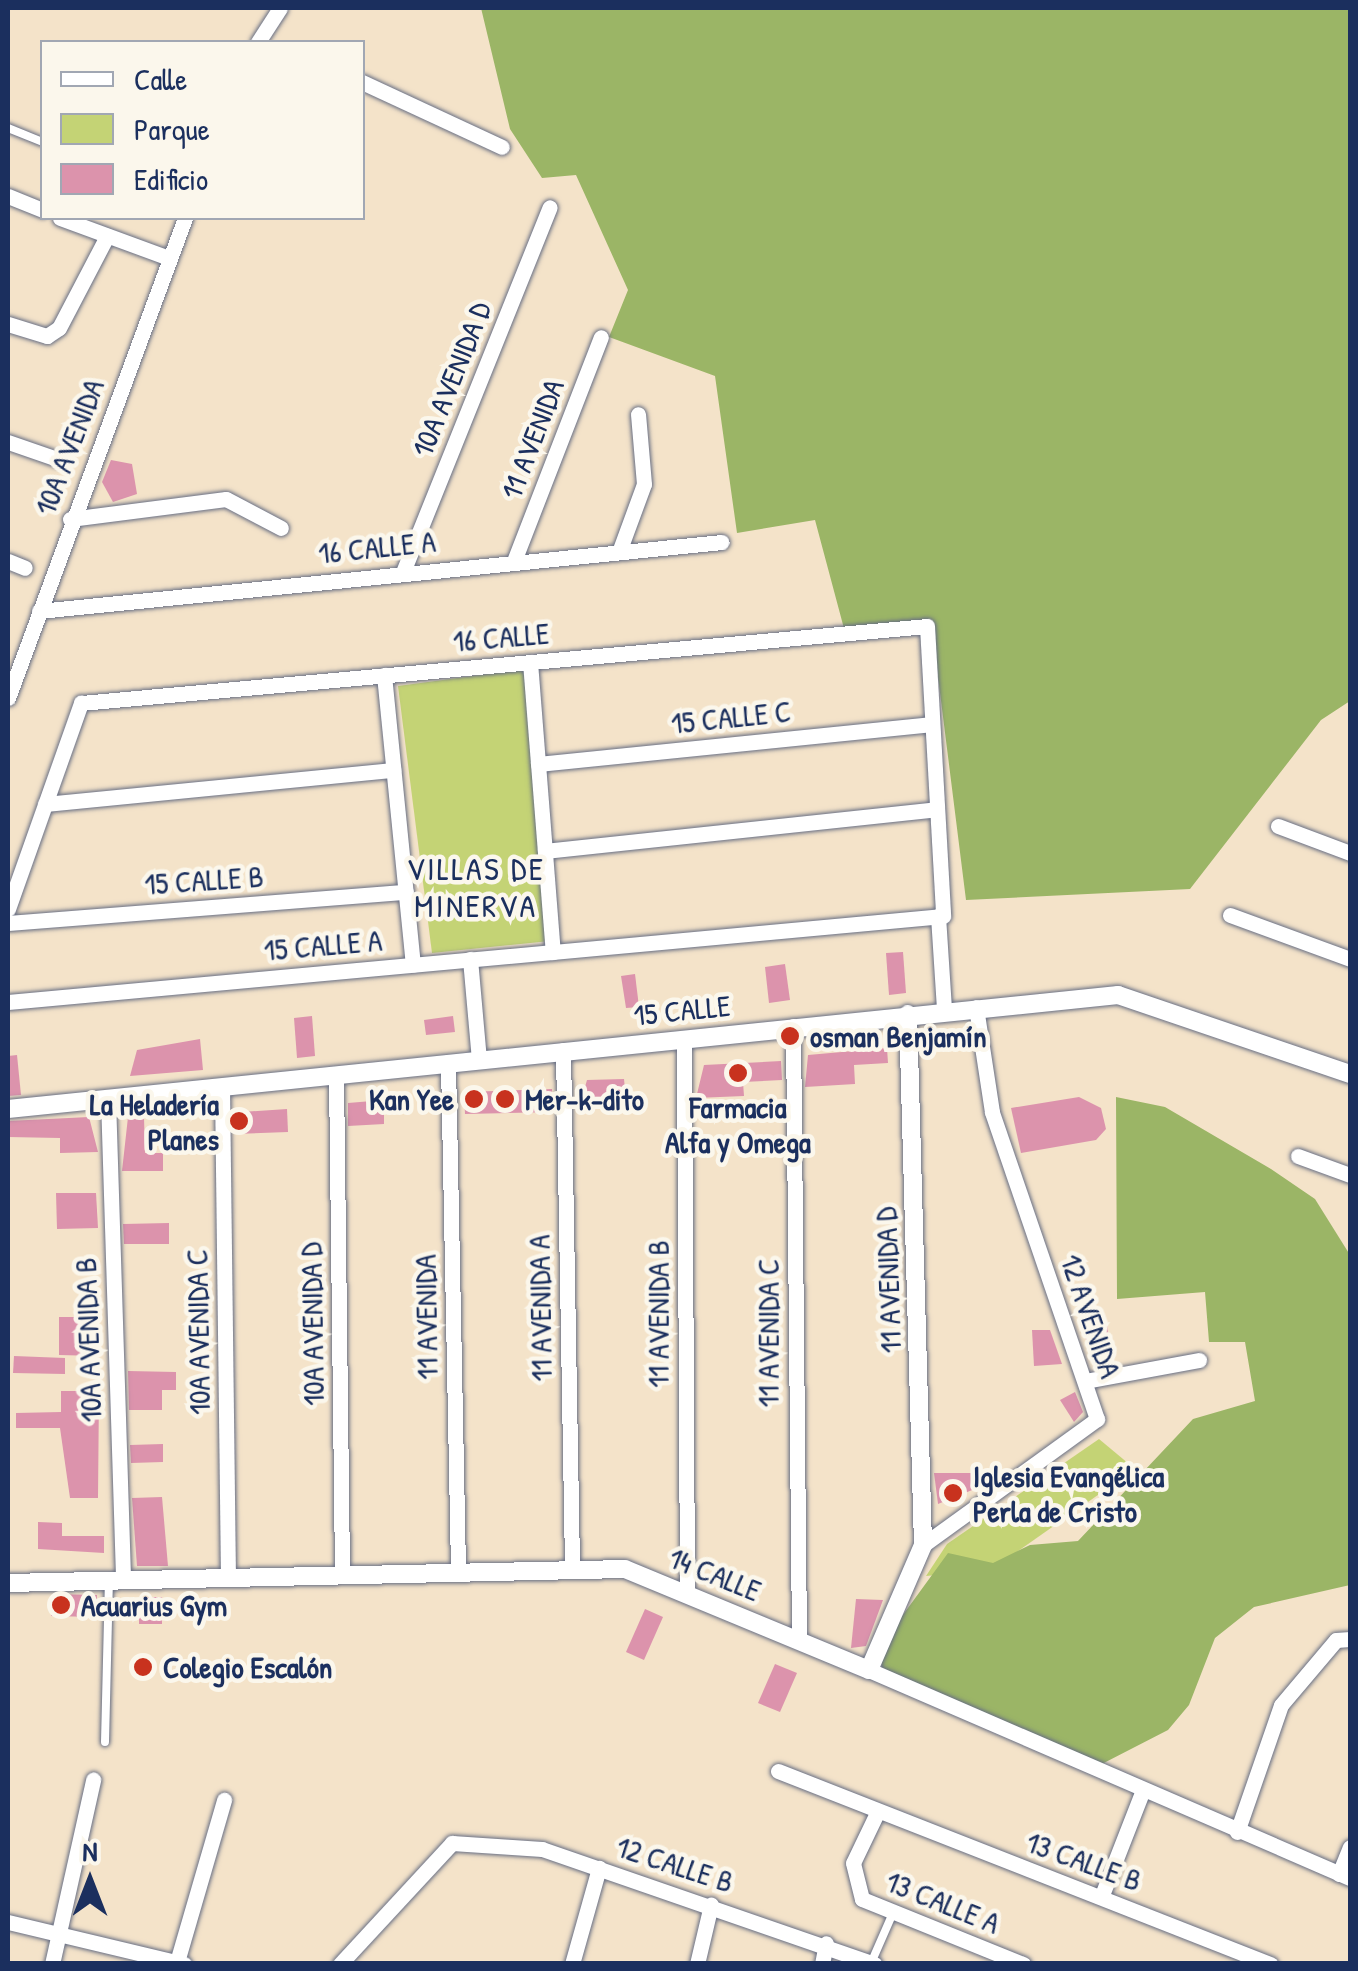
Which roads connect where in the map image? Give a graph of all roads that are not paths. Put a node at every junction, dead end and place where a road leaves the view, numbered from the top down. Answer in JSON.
{"nodes":[{"id":1,"x":280,"y":8,"type":"edge"},
{"id":2,"x":259,"y":39,"type":"edge"},
{"id":3,"x":365,"y":83,"type":"edge"},
{"id":4,"x":8,"y":128,"type":"edge"},
{"id":5,"x":40,"y":141,"type":"edge"},
{"id":6,"x":502,"y":148,"type":"dead end"},
{"id":7,"x":8,"y":196,"type":"edge"},
{"id":8,"x":550,"y":207,"type":"dead end"},
{"id":9,"x":40,"y":209,"type":"edge"},
{"id":10,"x":65,"y":220,"type":"edge"},
{"id":11,"x":184,"y":220,"type":"edge"},
{"id":12,"x":106,"y":236,"type":"junction"},
{"id":13,"x":169,"y":258,"type":"junction"},
{"id":14,"x":8,"y":324,"type":"edge"},
{"id":15,"x":601,"y":337,"type":"dead end"},
{"id":16,"x":638,"y":414,"type":"dead end"},
{"id":17,"x":8,"y":442,"type":"edge"},
{"id":18,"x":57,"y":460,"type":"dead end"},
{"id":19,"x":70,"y":519,"type":"junction"},
{"id":20,"x":281,"y":528,"type":"dead end"},
{"id":21,"x":722,"y":542,"type":"dead end"},
{"id":22,"x":619,"y":552,"type":"junction"},
{"id":23,"x":514,"y":561,"type":"junction"},
{"id":24,"x":8,"y":562,"type":"edge"},
{"id":25,"x":25,"y":568,"type":"dead end"},
{"id":26,"x":403,"y":572,"type":"junction"},
{"id":27,"x":39,"y":612,"type":"junction"},
{"id":28,"x":530,"y":662,"type":"junction"},
{"id":29,"x":384,"y":676,"type":"junction"},
{"id":30,"x":9,"y":689,"type":"edge"},
{"id":31,"x":930,"y":724,"type":"junction"},
{"id":32,"x":538,"y":764,"type":"junction"},
{"id":33,"x":394,"y":770,"type":"junction"},
{"id":34,"x":45,"y":804,"type":"junction"},
{"id":35,"x":936,"y":808,"type":"junction"},
{"id":36,"x":1278,"y":826,"type":"dead end"},
{"id":37,"x":545,"y":852,"type":"junction"},
{"id":38,"x":1350,"y":854,"type":"edge"},
{"id":39,"x":406,"y":892,"type":"junction"},
{"id":40,"x":8,"y":909,"type":"edge"},
{"id":41,"x":1230,"y":914,"type":"dead end"},
{"id":42,"x":940,"y":916,"type":"junction"},
{"id":43,"x":8,"y":922,"type":"edge"},
{"id":44,"x":554,"y":952,"type":"junction"},
{"id":45,"x":470,"y":959,"type":"junction"},
{"id":46,"x":1350,"y":959,"type":"edge"},
{"id":47,"x":413,"y":965,"type":"junction"},
{"id":48,"x":8,"y":1002,"type":"edge"},
{"id":49,"x":976,"y":1007,"type":"junction"},
{"id":50,"x":944,"y":1010,"type":"junction"},
{"id":51,"x":908,"y":1014,"type":"junction"},
{"id":52,"x":793,"y":1026,"type":"junction"},
{"id":53,"x":684,"y":1038,"type":"junction"},
{"id":54,"x":563,"y":1050,"type":"junction"},
{"id":55,"x":479,"y":1059,"type":"junction"},
{"id":56,"x":448,"y":1062,"type":"junction"},
{"id":57,"x":336,"y":1074,"type":"junction"},
{"id":58,"x":1350,"y":1074,"type":"edge"},
{"id":59,"x":222,"y":1086,"type":"junction"},
{"id":60,"x":108,"y":1098,"type":"junction"},
{"id":61,"x":8,"y":1110,"type":"edge"},
{"id":62,"x":1298,"y":1156,"type":"dead end"},
{"id":63,"x":1350,"y":1175,"type":"edge"},
{"id":64,"x":1199,"y":1360,"type":"dead end"},
{"id":65,"x":1084,"y":1381,"type":"junction"},
{"id":66,"x":922,"y":1545,"type":"junction"},
{"id":67,"x":572,"y":1565,"type":"junction"},
{"id":68,"x":458,"y":1571,"type":"junction"},
{"id":69,"x":342,"y":1574,"type":"junction"},
{"id":70,"x":228,"y":1577,"type":"junction"},
{"id":71,"x":116,"y":1580,"type":"junction"},
{"id":72,"x":8,"y":1582,"type":"edge"},
{"id":73,"x":687,"y":1591,"type":"junction"},
{"id":74,"x":800,"y":1639,"type":"junction"},
{"id":75,"x":1350,"y":1639,"type":"edge"},
{"id":76,"x":869,"y":1670,"type":"junction"},
{"id":77,"x":105,"y":1742,"type":"dead end"},
{"id":78,"x":778,"y":1771,"type":"dead end"},
{"id":79,"x":93,"y":1780,"type":"dead end"},
{"id":80,"x":1144,"y":1790,"type":"junction"},
{"id":81,"x":224,"y":1800,"type":"dead end"},
{"id":82,"x":876,"y":1815,"type":"junction"},
{"id":83,"x":1236,"y":1832,"type":"junction"},
{"id":84,"x":1350,"y":1847,"type":"edge"},
{"id":85,"x":599,"y":1868,"type":"junction"},
{"id":86,"x":1345,"y":1876,"type":"edge"},
{"id":87,"x":1102,"y":1896,"type":"junction"},
{"id":88,"x":711,"y":1905,"type":"junction"},
{"id":89,"x":892,"y":1913,"type":"junction"},
{"id":90,"x":8,"y":1922,"type":"edge"},
{"id":91,"x":54,"y":1930,"type":"junction"},
{"id":92,"x":826,"y":1943,"type":"junction"},
{"id":93,"x":873,"y":1962,"type":"edge"},
{"id":94,"x":180,"y":1963,"type":"edge"},
{"id":95,"x":52,"y":1964,"type":"edge"},
{"id":96,"x":340,"y":1964,"type":"edge"},
{"id":97,"x":572,"y":1964,"type":"edge"},
{"id":98,"x":697,"y":1964,"type":"edge"},
{"id":99,"x":822,"y":1964,"type":"edge"},
{"id":100,"x":1023,"y":1964,"type":"edge"},
{"id":101,"x":1270,"y":1964,"type":"edge"}],
"edges":[{"from":1,"to":2,"type":"street"},
{"from":3,"to":6,"type":"street"},
{"from":4,"to":5,"type":"lane"},
{"from":7,"to":9,"type":"street"},
{"from":8,"to":26,"type":"street","name":"10A AVENIDA D"},
{"from":10,"to":12,"type":"street"},
{"from":11,"to":13,"type":"street","name":"10A AVENIDA"},
{"from":12,"to":13,"type":"street"},
{"from":12,"to":14,"type":"street"},
{"from":13,"to":19,"type":"street","name":"10A AVENIDA"},
{"from":15,"to":23,"type":"street","name":"11 AVENIDA"},
{"from":16,"to":22,"type":"street"},
{"from":17,"to":18,"type":"street"},
{"from":19,"to":20,"type":"street"},
{"from":19,"to":27,"type":"street","name":"10A AVENIDA"},
{"from":21,"to":22,"type":"street","name":"16 CALLE A"},
{"from":22,"to":23,"type":"street","name":"16 CALLE A"},
{"from":23,"to":26,"type":"street","name":"16 CALLE A"},
{"from":24,"to":25,"type":"street"},
{"from":26,"to":27,"type":"street","name":"16 CALLE A"},
{"from":27,"to":30,"type":"street","name":"10A AVENIDA"},
{"from":28,"to":29,"type":"street","name":"16 CALLE"},
{"from":28,"to":31,"type":"street","name":"16 CALLE"},
{"from":28,"to":32,"type":"street"},
{"from":29,"to":33,"type":"street"},
{"from":29,"to":34,"type":"street","name":"16 CALLE"},
{"from":31,"to":32,"type":"street","name":"15 CALLE C"},
{"from":31,"to":35,"type":"street"},
{"from":32,"to":37,"type":"street"},
{"from":33,"to":34,"type":"street"},
{"from":33,"to":39,"type":"street"},
{"from":34,"to":40,"type":"street"},
{"from":35,"to":37,"type":"street"},
{"from":35,"to":42,"type":"street"},
{"from":36,"to":38,"type":"street"},
{"from":37,"to":44,"type":"street"},
{"from":39,"to":43,"type":"street","name":"15 CALLE B"},
{"from":39,"to":47,"type":"street"},
{"from":41,"to":46,"type":"street"},
{"from":42,"to":44,"type":"street","name":"15 CALLE A"},
{"from":42,"to":50,"type":"street"},
{"from":44,"to":45,"type":"street","name":"15 CALLE A"},
{"from":45,"to":47,"type":"street","name":"15 CALLE A"},
{"from":45,"to":55,"type":"street"},
{"from":47,"to":48,"type":"street","name":"15 CALLE A"},
{"from":49,"to":50,"type":"street","name":"15 CALLE"},
{"from":49,"to":58,"type":"street","name":"15 CALLE"},
{"from":49,"to":65,"type":"street","name":"12 AVENIDA"},
{"from":50,"to":51,"type":"street","name":"15 CALLE"},
{"from":51,"to":52,"type":"street","name":"15 CALLE"},
{"from":51,"to":66,"type":"street","name":"11 AVENIDA D"},
{"from":52,"to":53,"type":"street","name":"15 CALLE"},
{"from":52,"to":74,"type":"street","name":"11 AVENIDA C"},
{"from":53,"to":54,"type":"street","name":"15 CALLE"},
{"from":53,"to":73,"type":"street","name":"11 AVENIDA B"},
{"from":54,"to":55,"type":"street","name":"15 CALLE"},
{"from":54,"to":67,"type":"street","name":"11 AVENIDA A"},
{"from":55,"to":56,"type":"street","name":"15 CALLE"},
{"from":56,"to":57,"type":"street","name":"15 CALLE"},
{"from":56,"to":68,"type":"street","name":"11 AVENIDA"},
{"from":57,"to":59,"type":"street","name":"15 CALLE"},
{"from":57,"to":69,"type":"street","name":"10A AVENIDA D"},
{"from":59,"to":60,"type":"street","name":"15 CALLE"},
{"from":59,"to":70,"type":"street","name":"10A AVENIDA C"},
{"from":60,"to":61,"type":"street","name":"15 CALLE"},
{"from":60,"to":71,"type":"street","name":"10A AVENIDA B"},
{"from":62,"to":63,"type":"street"},
{"from":64,"to":65,"type":"street"},
{"from":65,"to":66,"type":"street","name":"12 AVENIDA"},
{"from":66,"to":76,"type":"street"},
{"from":67,"to":68,"type":"street","name":"14 CALLE"},
{"from":67,"to":73,"type":"street","name":"14 CALLE"},
{"from":68,"to":69,"type":"street","name":"14 CALLE"},
{"from":69,"to":70,"type":"street","name":"14 CALLE"},
{"from":70,"to":71,"type":"street","name":"14 CALLE"},
{"from":71,"to":72,"type":"street","name":"14 CALLE"},
{"from":71,"to":77,"type":"lane"},
{"from":73,"to":74,"type":"street","name":"14 CALLE"},
{"from":74,"to":76,"type":"street","name":"14 CALLE"},
{"from":75,"to":83,"type":"street"},
{"from":76,"to":80,"type":"street","name":"14 CALLE"},
{"from":78,"to":82,"type":"street","name":"13 CALLE B"},
{"from":79,"to":91,"type":"street"},
{"from":80,"to":83,"type":"street","name":"14 CALLE"},
{"from":80,"to":87,"type":"street"},
{"from":81,"to":94,"type":"street"},
{"from":82,"to":87,"type":"street","name":"13 CALLE B"},
{"from":82,"to":89,"type":"street","name":"13 CALLE A"},
{"from":83,"to":86,"type":"street","name":"14 CALLE"},
{"from":84,"to":86,"type":"street"},
{"from":85,"to":88,"type":"street","name":"12 CALLE B"},
{"from":85,"to":96,"type":"street","name":"12 CALLE B"},
{"from":85,"to":97,"type":"street"},
{"from":87,"to":101,"type":"street","name":"13 CALLE B"},
{"from":88,"to":92,"type":"street","name":"12 CALLE B"},
{"from":88,"to":98,"type":"street"},
{"from":89,"to":93,"type":"lane"},
{"from":89,"to":100,"type":"street","name":"13 CALLE A"},
{"from":90,"to":91,"type":"street"},
{"from":91,"to":94,"type":"street"},
{"from":91,"to":95,"type":"street"},
{"from":92,"to":93,"type":"street","name":"12 CALLE B"},
{"from":92,"to":99,"type":"street"}]}
